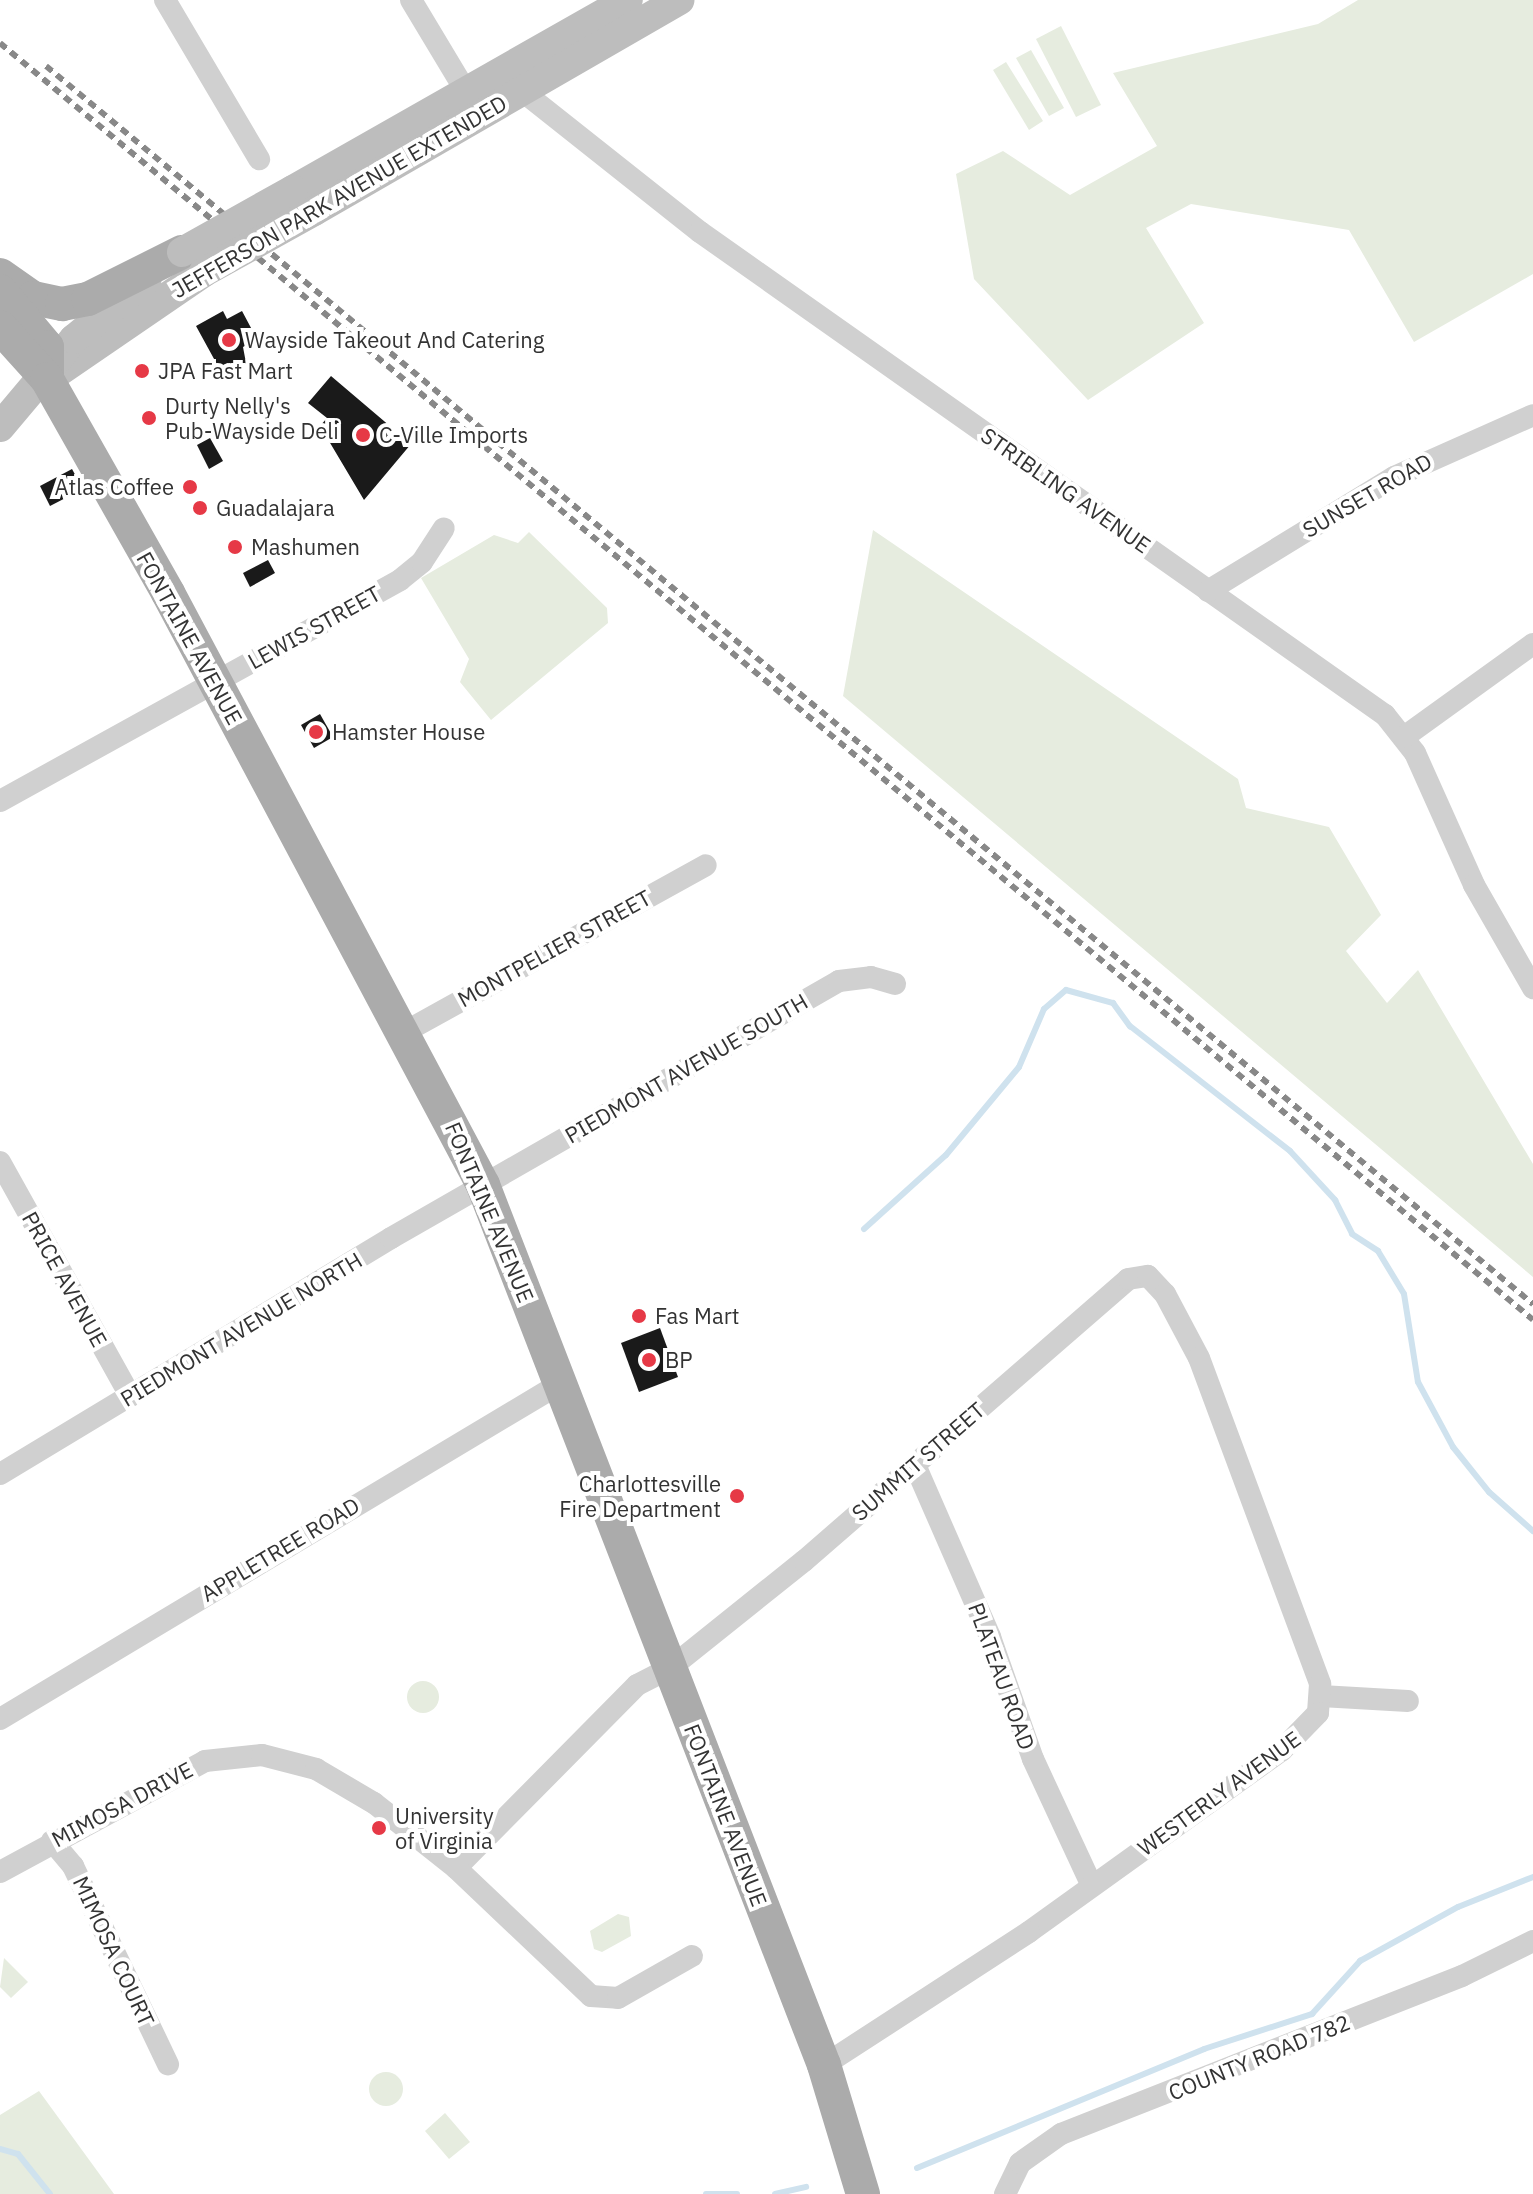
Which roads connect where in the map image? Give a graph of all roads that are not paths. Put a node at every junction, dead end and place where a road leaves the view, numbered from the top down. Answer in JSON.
{"nodes":[{"id":1,"x":165,"y":0,"type":"edge"},
{"id":2,"x":411,"y":0,"type":"edge"},
{"id":3,"x":628,"y":0,"type":"edge"},
{"id":4,"x":680,"y":0,"type":"edge"},
{"id":5,"x":512,"y":82,"type":"junction"},
{"id":6,"x":474,"y":104,"type":"junction"},
{"id":7,"x":259,"y":159,"type":"dead end"},
{"id":8,"x":193,"y":262,"type":"junction"},
{"id":9,"x":0,"y":275,"type":"edge"},
{"id":10,"x":0,"y":291,"type":"edge"},
{"id":11,"x":0,"y":327,"type":"edge"},
{"id":12,"x":47,"y":379,"type":"junction"},
{"id":13,"x":1533,"y":415,"type":"edge"},
{"id":14,"x":0,"y":427,"type":"edge"},
{"id":15,"x":444,"y":528,"type":"dead end"},
{"id":16,"x":1208,"y":591,"type":"junction"},
{"id":17,"x":1533,"y":644,"type":"edge"},
{"id":18,"x":214,"y":682,"type":"junction"},
{"id":19,"x":1404,"y":737,"type":"junction"},
{"id":20,"x":0,"y":801,"type":"edge"},
{"id":21,"x":706,"y":865,"type":"dead end"},
{"id":22,"x":895,"y":984,"type":"dead end"},
{"id":23,"x":1533,"y":988,"type":"edge"},
{"id":24,"x":403,"y":1033,"type":"junction"},
{"id":25,"x":0,"y":1162,"type":"edge"},
{"id":26,"x":483,"y":1185,"type":"junction"},
{"id":27,"x":561,"y":1383,"type":"junction"},
{"id":28,"x":130,"y":1396,"type":"junction"},
{"id":29,"x":915,"y":1465,"type":"junction"},
{"id":30,"x":0,"y":1474,"type":"edge"},
{"id":31,"x":669,"y":1669,"type":"junction"},
{"id":32,"x":1321,"y":1696,"type":"junction"},
{"id":33,"x":1408,"y":1701,"type":"dead end"},
{"id":34,"x":0,"y":1719,"type":"edge"},
{"id":35,"x":52,"y":1841,"type":"junction"},
{"id":36,"x":456,"y":1868,"type":"junction"},
{"id":37,"x":0,"y":1872,"type":"edge"},
{"id":38,"x":1092,"y":1886,"type":"junction"},
{"id":39,"x":1533,"y":1941,"type":"edge"},
{"id":40,"x":692,"y":1956,"type":"dead end"},
{"id":41,"x":168,"y":2064,"type":"dead end"},
{"id":42,"x":828,"y":2078,"type":"junction"},
{"id":43,"x":863,"y":2194,"type":"edge"},
{"id":44,"x":877,"y":2194,"type":"edge"},
{"id":45,"x":1005,"y":2194,"type":"edge"}],
"edges":[{"from":1,"to":7,"type":"street"},
{"from":2,"to":6,"type":"street"},
{"from":3,"to":5,"type":"street","name":"JEFFERSON PARK AVENUE EXTENDED"},
{"from":4,"to":5,"type":"street","name":"JEFFERSON PARK AVENUE EXTENDED"},
{"from":5,"to":6,"type":"street","name":"JEFFERSON PARK AVENUE EXTENDED"},
{"from":5,"to":16,"type":"street","name":"STRIBLING AVENUE"},
{"from":6,"to":8,"type":"street","name":"JEFFERSON PARK AVENUE EXTENDED","bridge":true},
{"from":8,"to":9,"type":"main road"},
{"from":8,"to":12,"type":"street","name":"JEFFERSON PARK AVENUE EXTENDED"},
{"from":10,"to":12,"type":"main road"},
{"from":11,"to":12,"type":"main road"},
{"from":12,"to":14,"type":"street","name":"JEFFERSON PARK AVENUE EXTENDED"},
{"from":12,"to":18,"type":"main road","name":"FONTAINE AVENUE"},
{"from":13,"to":16,"type":"street","name":"SUNSET ROAD"},
{"from":15,"to":18,"type":"street","name":"LEWIS STREET"},
{"from":16,"to":19,"type":"street","name":"STRIBLING AVENUE"},
{"from":17,"to":19,"type":"street"},
{"from":18,"to":20,"type":"street","name":"LEWIS STREET"},
{"from":18,"to":24,"type":"main road","name":"FONTAINE AVENUE"},
{"from":19,"to":23,"type":"street","name":"STRIBLING AVENUE"},
{"from":21,"to":24,"type":"street","name":"MONTPELIER STREET"},
{"from":22,"to":26,"type":"street","name":"PIEDMONT AVENUE SOUTH"},
{"from":24,"to":26,"type":"main road","name":"FONTAINE AVENUE"},
{"from":25,"to":28,"type":"street","name":"PRICE AVENUE"},
{"from":26,"to":27,"type":"main road","name":"FONTAINE AVENUE"},
{"from":26,"to":28,"type":"street","name":"PIEDMONT AVENUE NORTH"},
{"from":27,"to":31,"type":"main road","name":"FONTAINE AVENUE"},
{"from":27,"to":34,"type":"street","name":"APPLETREE ROAD"},
{"from":28,"to":30,"type":"street","name":"PIEDMONT AVENUE NORTH"},
{"from":29,"to":31,"type":"street","name":"SUMMIT STREET"},
{"from":29,"to":32,"type":"street","name":"SUMMIT STREET"},
{"from":29,"to":38,"type":"street","name":"PLATEAU ROAD"},
{"from":31,"to":36,"type":"street"},
{"from":31,"to":42,"type":"main road","name":"FONTAINE AVENUE"},
{"from":32,"to":33,"type":"street"},
{"from":32,"to":38,"type":"street","name":"WESTERLY AVENUE"},
{"from":35,"to":36,"type":"street","name":"MIMOSA DRIVE"},
{"from":35,"to":37,"type":"street","name":"MIMOSA DRIVE"},
{"from":35,"to":41,"type":"street","name":"MIMOSA COURT"},
{"from":36,"to":40,"type":"street","name":"MIMOSA DRIVE"},
{"from":38,"to":42,"type":"street","name":"WESTERLY AVENUE"},
{"from":39,"to":45,"type":"street","name":"COUNTY ROAD 782"},
{"from":42,"to":43,"type":"main road","name":"FONTAINE AVENUE"},
{"from":42,"to":44,"type":"main road","name":"FONTAINE AVENUE"}]}
